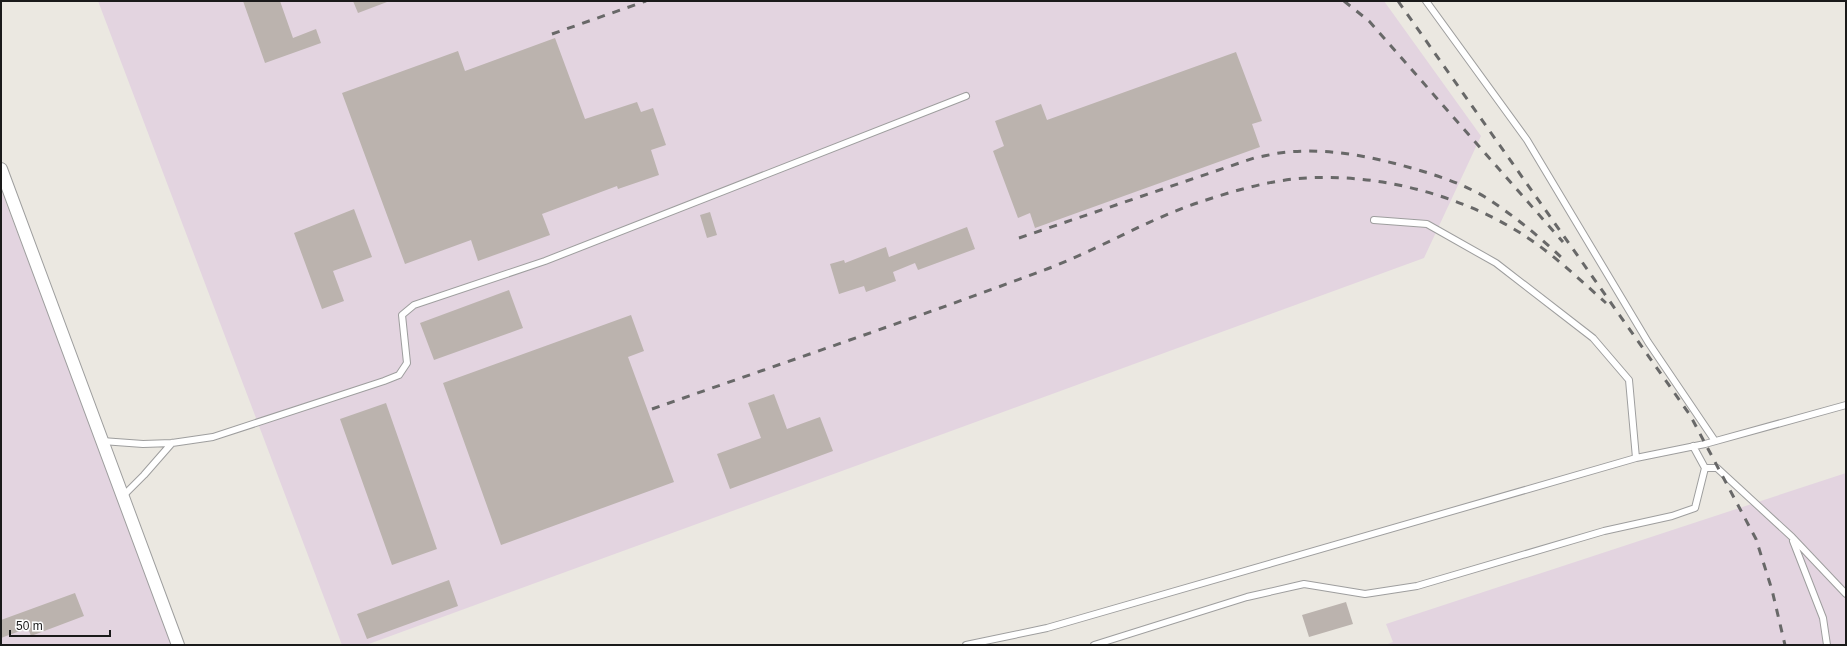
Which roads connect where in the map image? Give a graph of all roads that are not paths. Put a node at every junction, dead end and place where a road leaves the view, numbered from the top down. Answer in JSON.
{"nodes":[{"id":1,"x":1426,"y":1,"type":"edge"},
{"id":2,"x":966,"y":96,"type":"dead end"},
{"id":3,"x":1,"y":170,"type":"edge"},
{"id":4,"x":1374,"y":220,"type":"dead end"},
{"id":5,"x":1846,"y":405,"type":"edge"},
{"id":6,"x":101,"y":441,"type":"junction"},
{"id":7,"x":1715,"y":441,"type":"junction"},
{"id":8,"x":172,"y":443,"type":"junction"},
{"id":9,"x":1694,"y":446,"type":"junction"},
{"id":10,"x":1636,"y":458,"type":"junction"},
{"id":11,"x":1705,"y":468,"type":"junction"},
{"id":12,"x":122,"y":497,"type":"junction"},
{"id":13,"x":1792,"y":537,"type":"junction"},
{"id":14,"x":1846,"y":594,"type":"edge"},
{"id":15,"x":178,"y":645,"type":"edge"},
{"id":16,"x":966,"y":645,"type":"edge"},
{"id":17,"x":1094,"y":645,"type":"edge"},
{"id":18,"x":1827,"y":645,"type":"edge"}],
"edges":[{"from":1,"to":7,"type":"lane"},
{"from":2,"to":8,"type":"lane"},
{"from":3,"to":6,"type":"street"},
{"from":4,"to":10,"type":"lane"},
{"from":5,"to":7,"type":"lane"},
{"from":6,"to":8,"type":"lane"},
{"from":6,"to":12,"type":"street"},
{"from":7,"to":9,"type":"lane"},
{"from":8,"to":12,"type":"lane"},
{"from":9,"to":10,"type":"lane"},
{"from":9,"to":11,"type":"lane"},
{"from":10,"to":16,"type":"lane"},
{"from":11,"to":13,"type":"lane"},
{"from":11,"to":17,"type":"lane"},
{"from":12,"to":15,"type":"street"},
{"from":13,"to":14,"type":"lane"},
{"from":13,"to":18,"type":"lane"}]}
